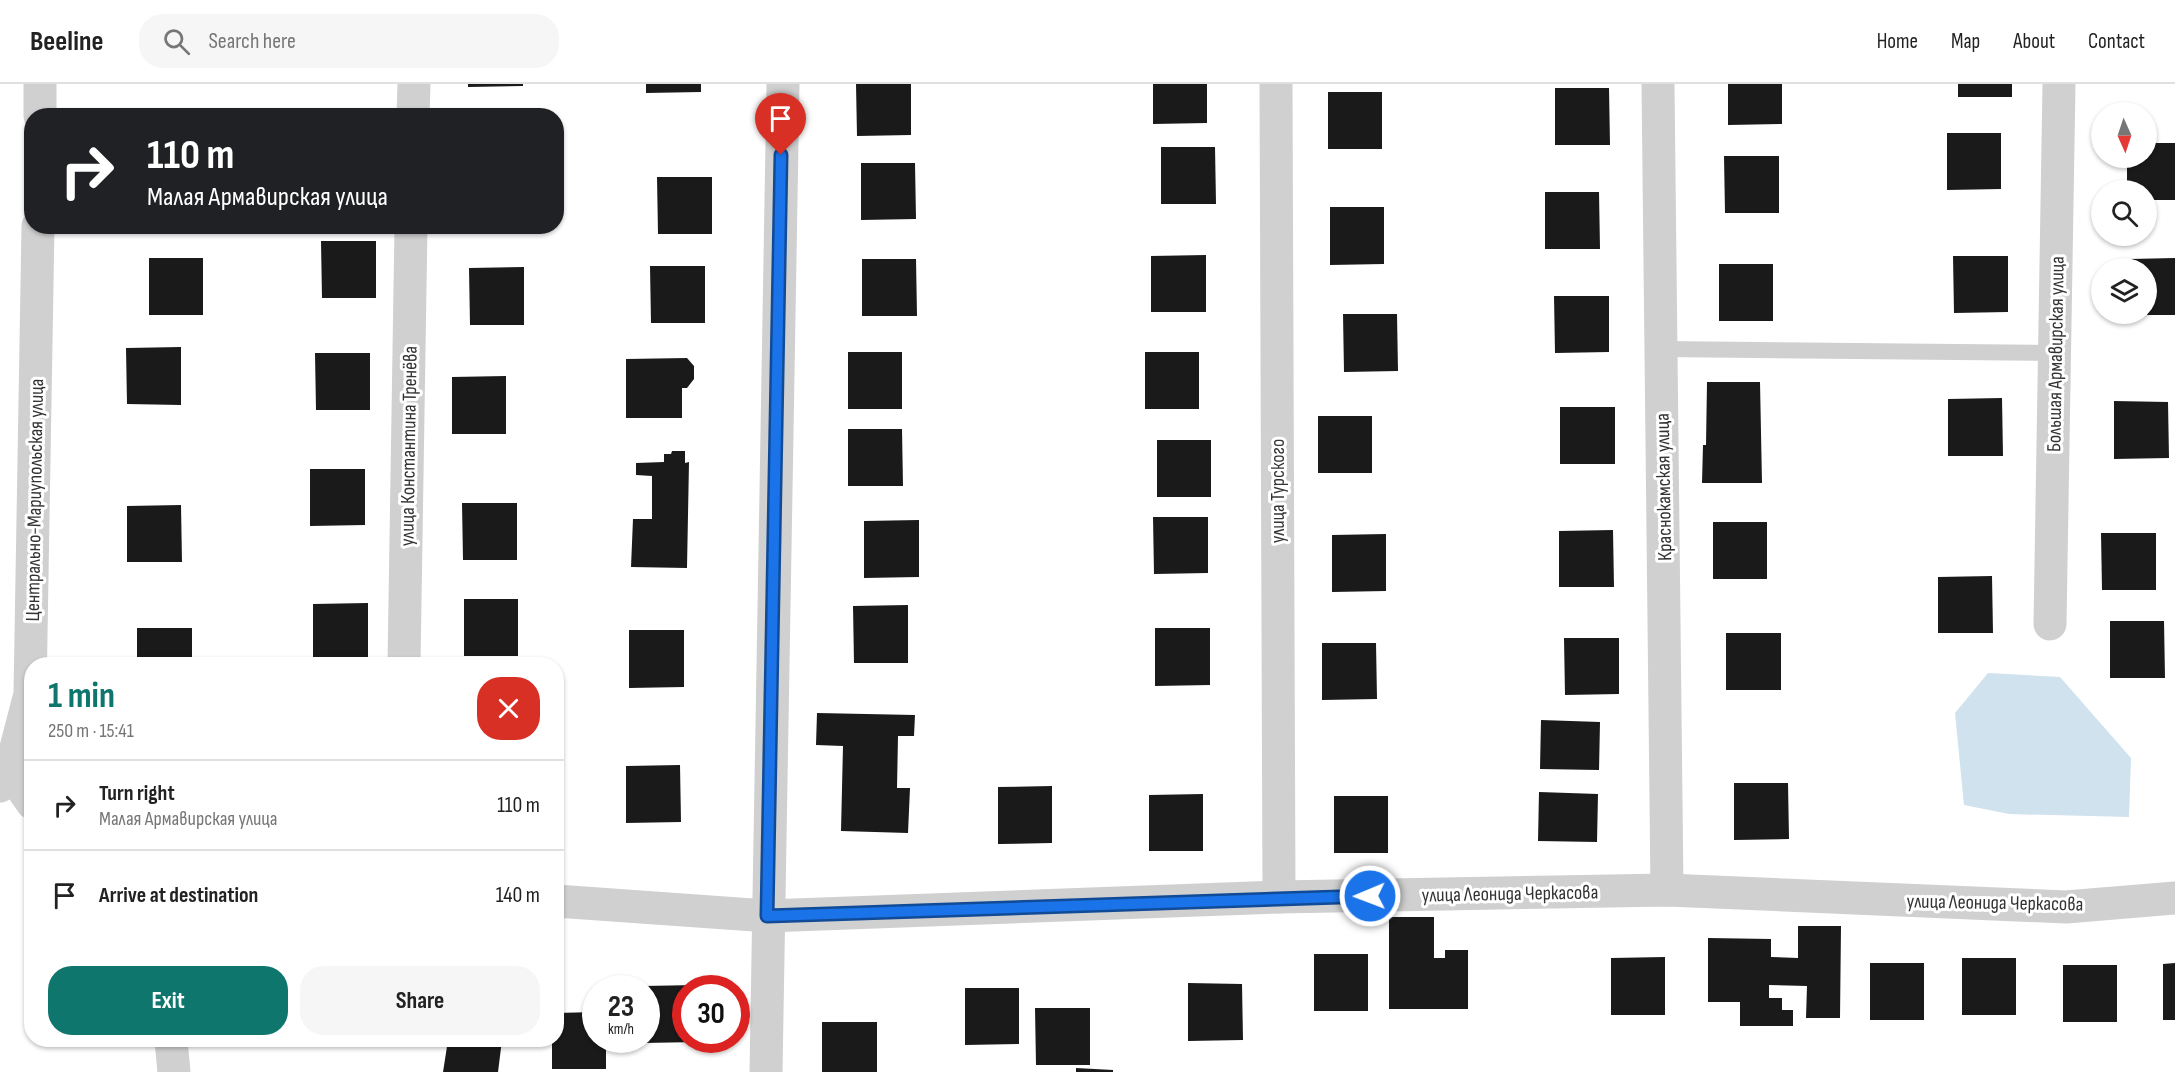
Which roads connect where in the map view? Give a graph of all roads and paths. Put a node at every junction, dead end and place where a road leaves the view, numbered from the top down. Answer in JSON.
{"nodes":[{"id":1,"x":40,"y":84,"type":"edge"},
{"id":2,"x":414,"y":84,"type":"edge"},
{"id":3,"x":783,"y":84,"type":"edge"},
{"id":4,"x":1276,"y":84,"type":"edge"},
{"id":5,"x":1658,"y":84,"type":"edge"},
{"id":6,"x":2059,"y":84,"type":"edge"},
{"id":7,"x":40,"y":108,"type":"edge"},
{"id":8,"x":413,"y":108,"type":"edge"},
{"id":9,"x":38,"y":234,"type":"edge"},
{"id":10,"x":411,"y":234,"type":"edge"},
{"id":11,"x":1661,"y":349,"type":"junction"},
{"id":12,"x":2055,"y":353,"type":"junction"},
{"id":13,"x":2050,"y":624,"type":"dead end"},
{"id":14,"x":31,"y":657,"type":"edge"},
{"id":15,"x":404,"y":657,"type":"edge"},
{"id":16,"x":24,"y":714,"type":"edge"},
{"id":17,"x":5,"y":778,"type":"edge"},
{"id":18,"x":24,"y":796,"type":"edge"},
{"id":19,"x":1667,"y":890,"type":"junction"},
{"id":20,"x":1279,"y":897,"type":"junction"},
{"id":21,"x":2175,"y":897,"type":"edge"},
{"id":22,"x":564,"y":902,"type":"edge"},
{"id":23,"x":767,"y":916,"type":"junction"},
{"id":24,"x":172,"y":1047,"type":"edge"},
{"id":25,"x":174,"y":1072,"type":"edge"},
{"id":26,"x":766,"y":1072,"type":"edge"}],
"edges":[{"from":1,"to":7,"type":"street"},
{"from":2,"to":8,"type":"street"},
{"from":3,"to":23,"type":"street"},
{"from":4,"to":20,"type":"street","name":"улица Турского"},
{"from":5,"to":11,"type":"street","name":"Краснокамская улица"},
{"from":6,"to":12,"type":"street","name":"Большая Армавирская улица"},
{"from":9,"to":14,"type":"street","name":"Центрально-Мариупольская улица"},
{"from":10,"to":15,"type":"street","name":"улица Константина Тренёва"},
{"from":11,"to":12,"type":"lane"},
{"from":11,"to":19,"type":"street","name":"Краснокамская улица"},
{"from":12,"to":13,"type":"street","name":"Большая Армавирская улица"},
{"from":16,"to":17,"type":"street","name":"Центрально-Мариупольская улица"},
{"from":17,"to":18,"type":"street"},
{"from":19,"to":20,"type":"street","name":"улица Леонида Черкасова"},
{"from":19,"to":21,"type":"street","name":"улица Леонида Черкасова"},
{"from":20,"to":23,"type":"street","name":"улица Леонида Черкасова"},
{"from":22,"to":23,"type":"street","name":"улица Леонида Черкасова"},
{"from":23,"to":26,"type":"street"},
{"from":24,"to":25,"type":"street"}]}
